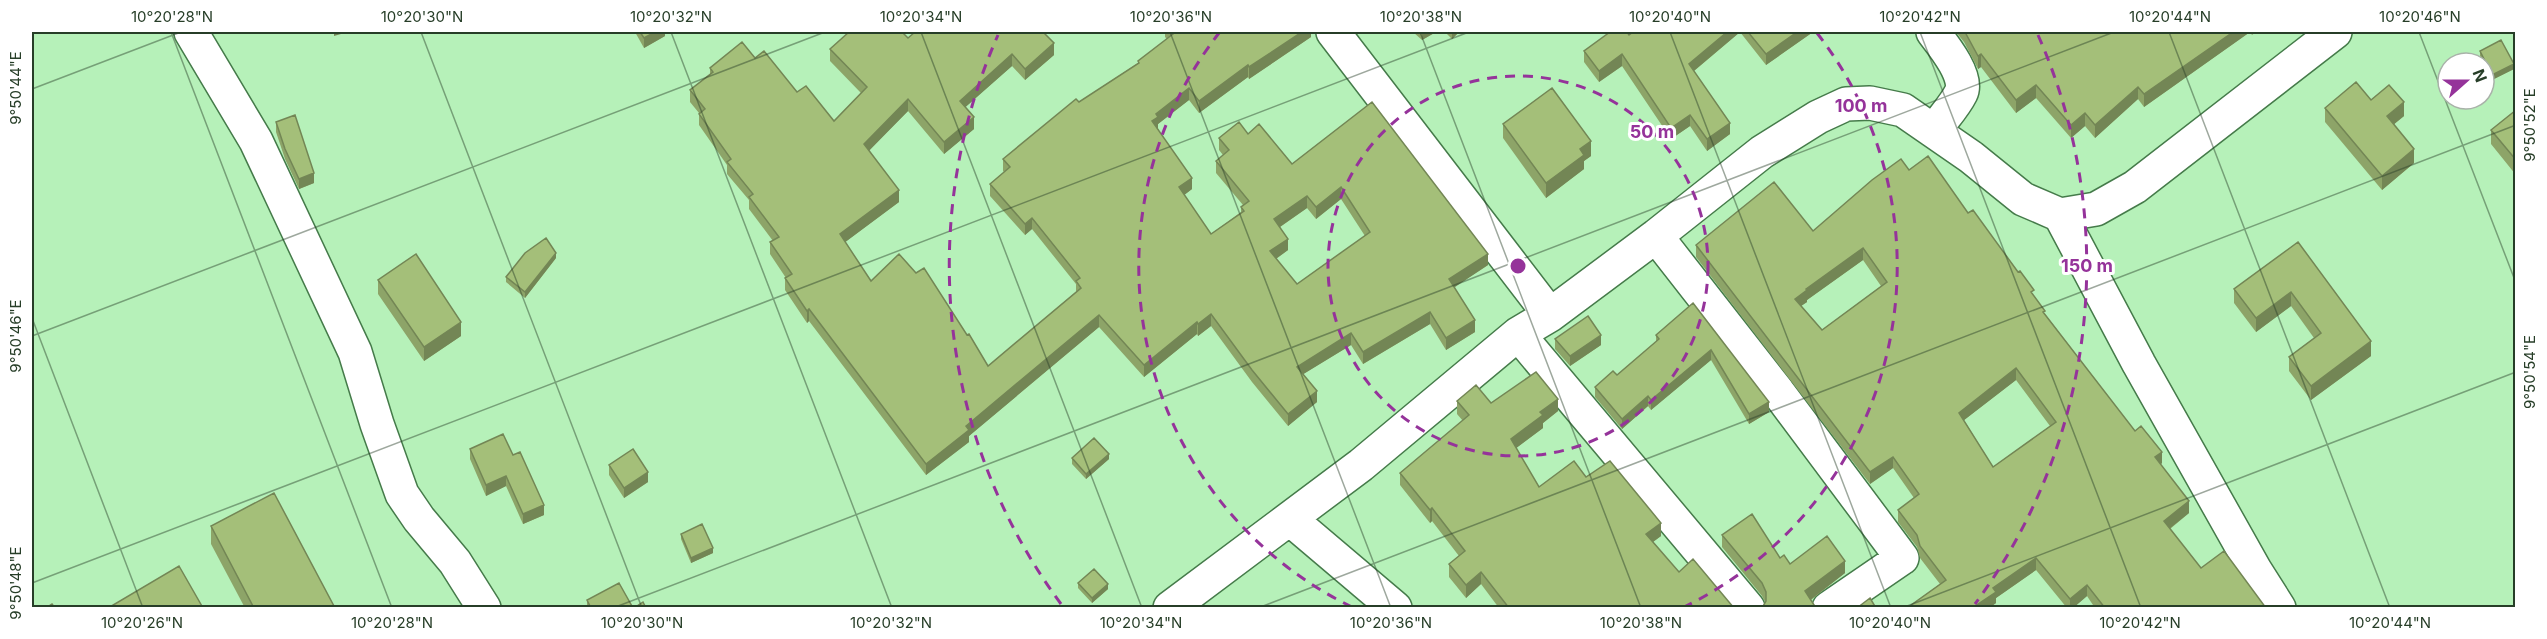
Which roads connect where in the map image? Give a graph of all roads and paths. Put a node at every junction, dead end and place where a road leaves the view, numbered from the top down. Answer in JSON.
{"nodes":[{"id":1,"x":191,"y":32,"type":"edge"},
{"id":2,"x":1333,"y":32,"type":"edge"},
{"id":3,"x":1933,"y":32,"type":"edge"},
{"id":4,"x":2335,"y":32,"type":"edge"},
{"id":5,"x":1934,"y":131,"type":"junction"},
{"id":6,"x":2060,"y":215,"type":"junction"},
{"id":7,"x":1656,"y":236,"type":"junction"},
{"id":8,"x":1550,"y":315,"type":"junction"},
{"id":9,"x":1518,"y":334,"type":"junction"},
{"id":10,"x":1290,"y":519,"type":"junction"},
{"id":11,"x":484,"y":608,"type":"edge"},
{"id":12,"x":1170,"y":608,"type":"edge"},
{"id":13,"x":1395,"y":608,"type":"edge"},
{"id":14,"x":1748,"y":608,"type":"edge"},
{"id":15,"x":1829,"y":608,"type":"edge"},
{"id":16,"x":2278,"y":608,"type":"edge"}],
"edges":[{"from":1,"to":11,"type":"street"},
{"from":2,"to":8,"type":"street"},
{"from":3,"to":5,"type":"street"},
{"from":4,"to":6,"type":"street"},
{"from":5,"to":6,"type":"street"},
{"from":5,"to":7,"type":"street"},
{"from":6,"to":16,"type":"street"},
{"from":7,"to":8,"type":"street"},
{"from":7,"to":15,"type":"street"},
{"from":8,"to":9,"type":"street"},
{"from":9,"to":10,"type":"street"},
{"from":9,"to":14,"type":"street"},
{"from":10,"to":12,"type":"street"},
{"from":10,"to":13,"type":"street"}]}
